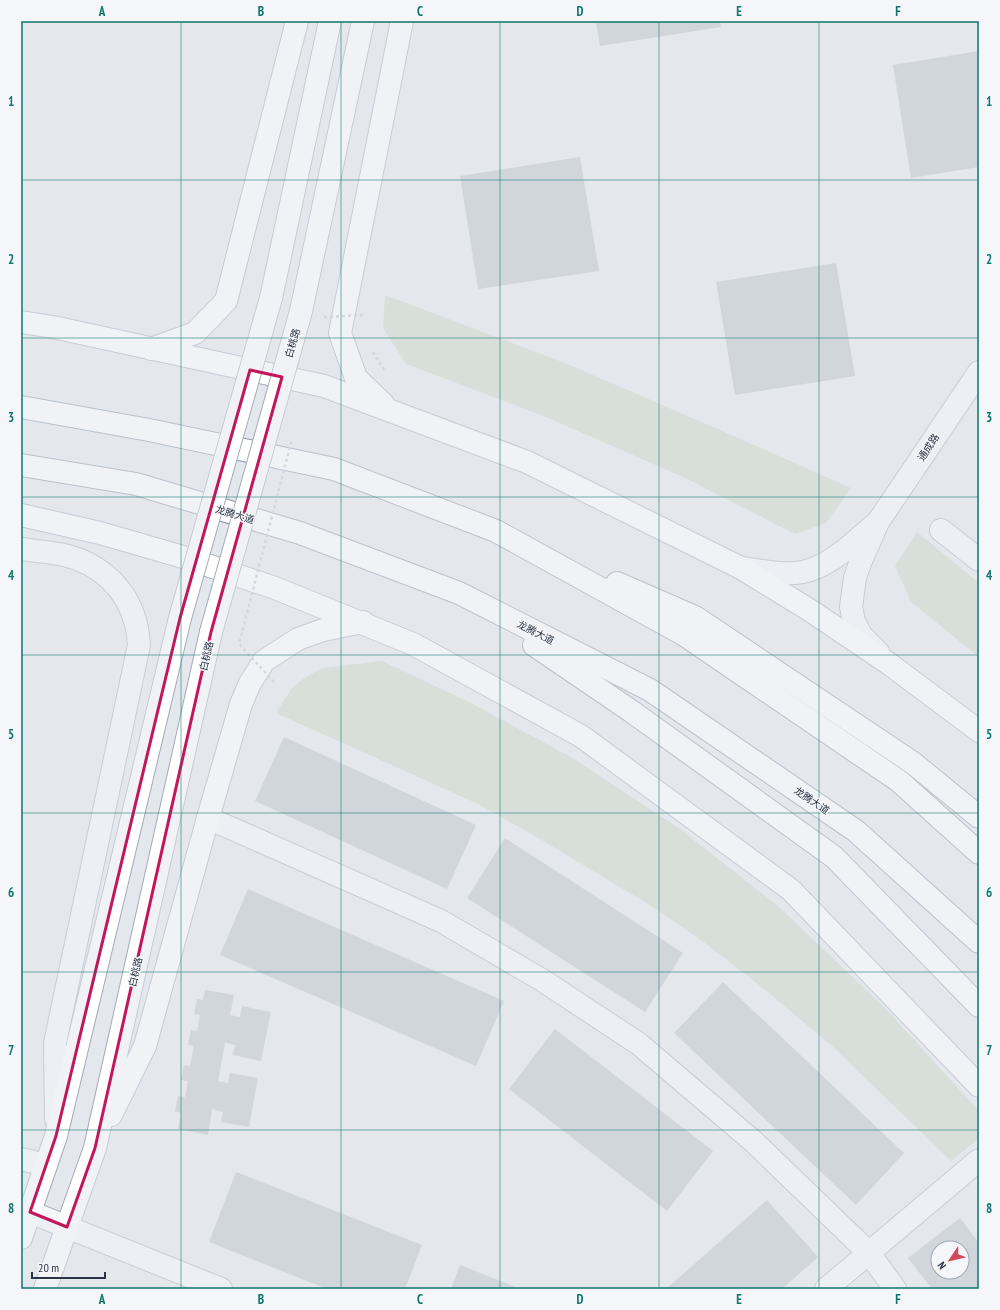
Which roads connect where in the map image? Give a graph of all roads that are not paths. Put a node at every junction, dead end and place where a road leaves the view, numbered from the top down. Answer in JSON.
{"nodes":[{"id":1,"x":297,"y":21,"type":"edge"},
{"id":2,"x":330,"y":21,"type":"edge"},
{"id":3,"x":363,"y":21,"type":"edge"},
{"id":4,"x":402,"y":21,"type":"edge"},
{"id":5,"x":21,"y":322,"type":"edge"},
{"id":6,"x":151,"y":348,"type":"junction"},
{"id":7,"x":979,"y":372,"type":"edge"},
{"id":8,"x":21,"y":407,"type":"edge"},
{"id":9,"x":390,"y":411,"type":"junction"},
{"id":10,"x":21,"y":465,"type":"edge"},
{"id":11,"x":21,"y":515,"type":"edge"},
{"id":12,"x":878,"y":522,"type":"junction"},
{"id":13,"x":941,"y":530,"type":"dead end"},
{"id":14,"x":496,"y":531,"type":"junction"},
{"id":15,"x":21,"y":549,"type":"edge"},
{"id":16,"x":979,"y":560,"type":"edge"},
{"id":17,"x":741,"y":568,"type":"junction"},
{"id":18,"x":459,"y":593,"type":"junction"},
{"id":19,"x":363,"y":622,"type":"junction"},
{"id":20,"x":888,"y":663,"type":"junction"},
{"id":21,"x":979,"y":731,"type":"edge"},
{"id":22,"x":979,"y":816,"type":"edge"},
{"id":23,"x":208,"y":818,"type":"junction"},
{"id":24,"x":979,"y":853,"type":"edge"},
{"id":25,"x":979,"y":942,"type":"edge"},
{"id":26,"x":979,"y":1006,"type":"edge"},
{"id":27,"x":979,"y":1086,"type":"edge"},
{"id":28,"x":56,"y":1136,"type":"junction"},
{"id":29,"x":95,"y":1148,"type":"junction"},
{"id":30,"x":21,"y":1159,"type":"edge"},
{"id":31,"x":979,"y":1160,"type":"edge"},
{"id":32,"x":46,"y":1165,"type":"junction"},
{"id":33,"x":30,"y":1212,"type":"junction"},
{"id":34,"x":67,"y":1227,"type":"junction"},
{"id":35,"x":21,"y":1238,"type":"edge"},
{"id":36,"x":869,"y":1253,"type":"junction"},
{"id":37,"x":199,"y":1285,"type":"edge"},
{"id":38,"x":45,"y":1289,"type":"edge"},
{"id":39,"x":221,"y":1289,"type":"edge"},
{"id":40,"x":826,"y":1289,"type":"edge"},
{"id":41,"x":895,"y":1289,"type":"edge"}],
"edges":[{"from":1,"to":6,"type":"main road"},
{"from":2,"to":28,"type":"main road","bridge":true},
{"from":3,"to":29,"type":"main road","name":"白桃路","bridge":true},
{"from":4,"to":9,"type":"main road"},
{"from":5,"to":6,"type":"main road"},
{"from":6,"to":9,"type":"main road"},
{"from":7,"to":12,"type":"street","name":"通成路"},
{"from":8,"to":14,"type":"main road"},
{"from":9,"to":17,"type":"main road"},
{"from":10,"to":18,"type":"main road","name":"龙腾大道"},
{"from":11,"to":19,"type":"main road"},
{"from":12,"to":17,"type":"street"},
{"from":12,"to":20,"type":"street"},
{"from":13,"to":16,"type":"street"},
{"from":14,"to":22,"type":"main road"},
{"from":14,"to":24,"type":"main road"},
{"from":15,"to":28,"type":"street"},
{"from":17,"to":20,"type":"main road"},
{"from":18,"to":25,"type":"main road","name":"龙腾大道"},
{"from":18,"to":26,"type":"main road"},
{"from":19,"to":23,"type":"main road"},
{"from":19,"to":27,"type":"main road"},
{"from":20,"to":21,"type":"main road"},
{"from":23,"to":29,"type":"main road"},
{"from":23,"to":36,"type":"street"},
{"from":28,"to":32,"type":"main road"},
{"from":29,"to":34,"type":"main road","name":"白桃路"},
{"from":30,"to":32,"type":"street"},
{"from":31,"to":36,"type":"street"},
{"from":32,"to":33,"type":"main road"},
{"from":33,"to":34,"type":"street"},
{"from":33,"to":35,"type":"main road"},
{"from":34,"to":37,"type":"street"},
{"from":34,"to":38,"type":"main road","name":"白桃路"},
{"from":36,"to":40,"type":"street"},
{"from":36,"to":41,"type":"street"},
{"from":37,"to":39,"type":"street"}]}
